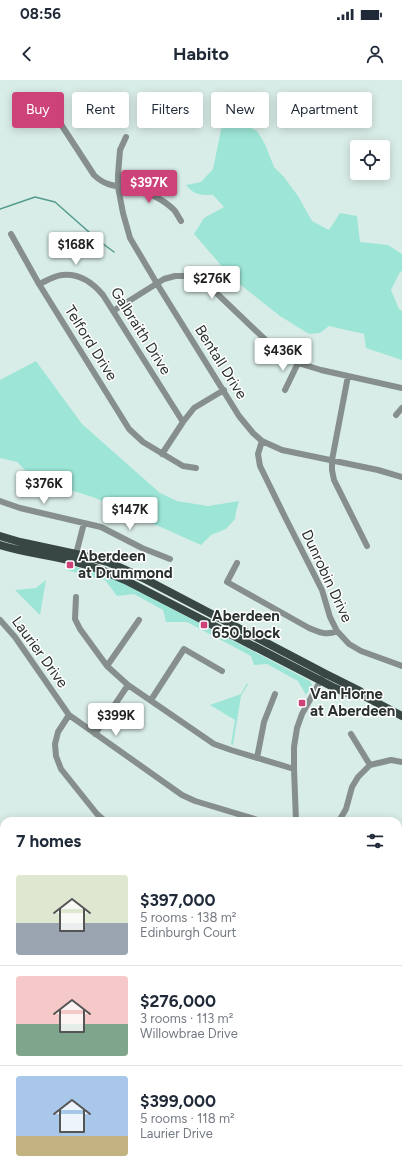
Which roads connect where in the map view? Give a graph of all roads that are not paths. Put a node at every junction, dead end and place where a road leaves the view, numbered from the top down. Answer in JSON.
{"nodes":[{"id":1,"x":63,"y":128,"type":"edge"},
{"id":2,"x":126,"y":137,"type":"dead end"},
{"id":3,"x":118,"y":187,"type":"junction"},
{"id":4,"x":181,"y":221,"type":"dead end"},
{"id":5,"x":11,"y":234,"type":"dead end"},
{"id":6,"x":157,"y":283,"type":"junction"},
{"id":7,"x":39,"y":284,"type":"junction"},
{"id":8,"x":114,"y":311,"type":"junction"},
{"id":9,"x":298,"y":363,"type":"junction"},
{"id":10,"x":348,"y":376,"type":"junction"},
{"id":11,"x":402,"y":388,"type":"edge"},
{"id":12,"x":224,"y":390,"type":"junction"},
{"id":13,"x":285,"y":390,"type":"dead end"},
{"id":14,"x":402,"y":408,"type":"edge"},
{"id":15,"x":396,"y":415,"type":"dead end"},
{"id":16,"x":183,"y":422,"type":"junction"},
{"id":17,"x":262,"y":441,"type":"junction"},
{"id":18,"x":162,"y":454,"type":"junction"},
{"id":19,"x":332,"y":460,"type":"junction"},
{"id":20,"x":196,"y":468,"type":"dead end"},
{"id":21,"x":402,"y":477,"type":"edge"},
{"id":22,"x":0,"y":501,"type":"edge"},
{"id":23,"x":84,"y":523,"type":"junction"},
{"id":24,"x":0,"y":536,"type":"edge"},
{"id":25,"x":0,"y":545,"type":"edge"},
{"id":26,"x":367,"y":546,"type":"dead end"},
{"id":27,"x":75,"y":558,"type":"junction"},
{"id":28,"x":170,"y":558,"type":"dead end"},
{"id":29,"x":237,"y":563,"type":"dead end"},
{"id":30,"x":76,"y":598,"type":"dead end"},
{"id":31,"x":0,"y":620,"type":"edge"},
{"id":32,"x":139,"y":620,"type":"dead end"},
{"id":33,"x":337,"y":631,"type":"junction"},
{"id":34,"x":107,"y":666,"type":"junction"},
{"id":35,"x":402,"y":666,"type":"edge"},
{"id":36,"x":222,"y":671,"type":"dead end"},
{"id":37,"x":323,"y":677,"type":"junction"},
{"id":38,"x":128,"y":685,"type":"junction"},
{"id":39,"x":275,"y":694,"type":"dead end"},
{"id":40,"x":151,"y":700,"type":"junction"},
{"id":41,"x":69,"y":715,"type":"junction"},
{"id":42,"x":402,"y":716,"type":"edge"},
{"id":43,"x":95,"y":734,"type":"junction"},
{"id":44,"x":351,"y":734,"type":"dead end"},
{"id":45,"x":257,"y":758,"type":"junction"},
{"id":46,"x":402,"y":762,"type":"edge"},
{"id":47,"x":370,"y":765,"type":"junction"},
{"id":48,"x":294,"y":769,"type":"junction"},
{"id":49,"x":97,"y":814,"type":"junction"},
{"id":50,"x":99,"y":817,"type":"edge"},
{"id":51,"x":100,"y":817,"type":"edge"},
{"id":52,"x":248,"y":817,"type":"edge"},
{"id":53,"x":296,"y":817,"type":"edge"},
{"id":54,"x":342,"y":817,"type":"edge"}],
"edges":[{"from":1,"to":3,"type":"street"},
{"from":2,"to":3,"type":"street","name":"Bentall Drive"},
{"from":3,"to":4,"type":"street"},
{"from":3,"to":6,"type":"street","name":"Bentall Drive"},
{"from":5,"to":7,"type":"street","name":"Telford Drive"},
{"from":6,"to":8,"type":"street"},
{"from":6,"to":9,"type":"street"},
{"from":6,"to":12,"type":"street","name":"Bentall Drive"},
{"from":7,"to":8,"type":"street","name":"Galbraith Drive"},
{"from":7,"to":18,"type":"street","name":"Telford Drive"},
{"from":8,"to":16,"type":"street","name":"Galbraith Drive"},
{"from":9,"to":10,"type":"street"},
{"from":9,"to":13,"type":"street"},
{"from":10,"to":11,"type":"street"},
{"from":10,"to":19,"type":"street"},
{"from":12,"to":16,"type":"street"},
{"from":12,"to":17,"type":"street","name":"Bentall Drive"},
{"from":14,"to":15,"type":"street"},
{"from":16,"to":18,"type":"street"},
{"from":17,"to":19,"type":"street","name":"Bentall Drive"},
{"from":17,"to":33,"type":"street","name":"Dunrobin Drive"},
{"from":18,"to":20,"type":"street","name":"Telford Drive"},
{"from":19,"to":21,"type":"street","name":"Bentall Drive"},
{"from":19,"to":26,"type":"street"},
{"from":22,"to":23,"type":"street"},
{"from":23,"to":27,"type":"street"},
{"from":23,"to":28,"type":"street"},
{"from":24,"to":27,"type":"main road"},
{"from":25,"to":27,"type":"main road"},
{"from":27,"to":37,"type":"main road"},
{"from":29,"to":33,"type":"street"},
{"from":30,"to":34,"type":"street"},
{"from":31,"to":41,"type":"street","name":"Laurier Drive"},
{"from":32,"to":34,"type":"street"},
{"from":33,"to":35,"type":"street","name":"Dunrobin Drive"},
{"from":34,"to":38,"type":"street"},
{"from":36,"to":40,"type":"street"},
{"from":37,"to":42,"type":"main road"},
{"from":37,"to":48,"type":"street"},
{"from":38,"to":40,"type":"street"},
{"from":38,"to":43,"type":"street"},
{"from":39,"to":45,"type":"street"},
{"from":40,"to":45,"type":"street"},
{"from":41,"to":43,"type":"street","name":"Laurier Drive"},
{"from":41,"to":49,"type":"street"},
{"from":43,"to":52,"type":"street","name":"Laurier Drive"},
{"from":44,"to":47,"type":"street"},
{"from":45,"to":48,"type":"street"},
{"from":46,"to":47,"type":"street"},
{"from":47,"to":54,"type":"street"},
{"from":48,"to":53,"type":"street"},
{"from":49,"to":50,"type":"street"},
{"from":49,"to":51,"type":"street"}]}
